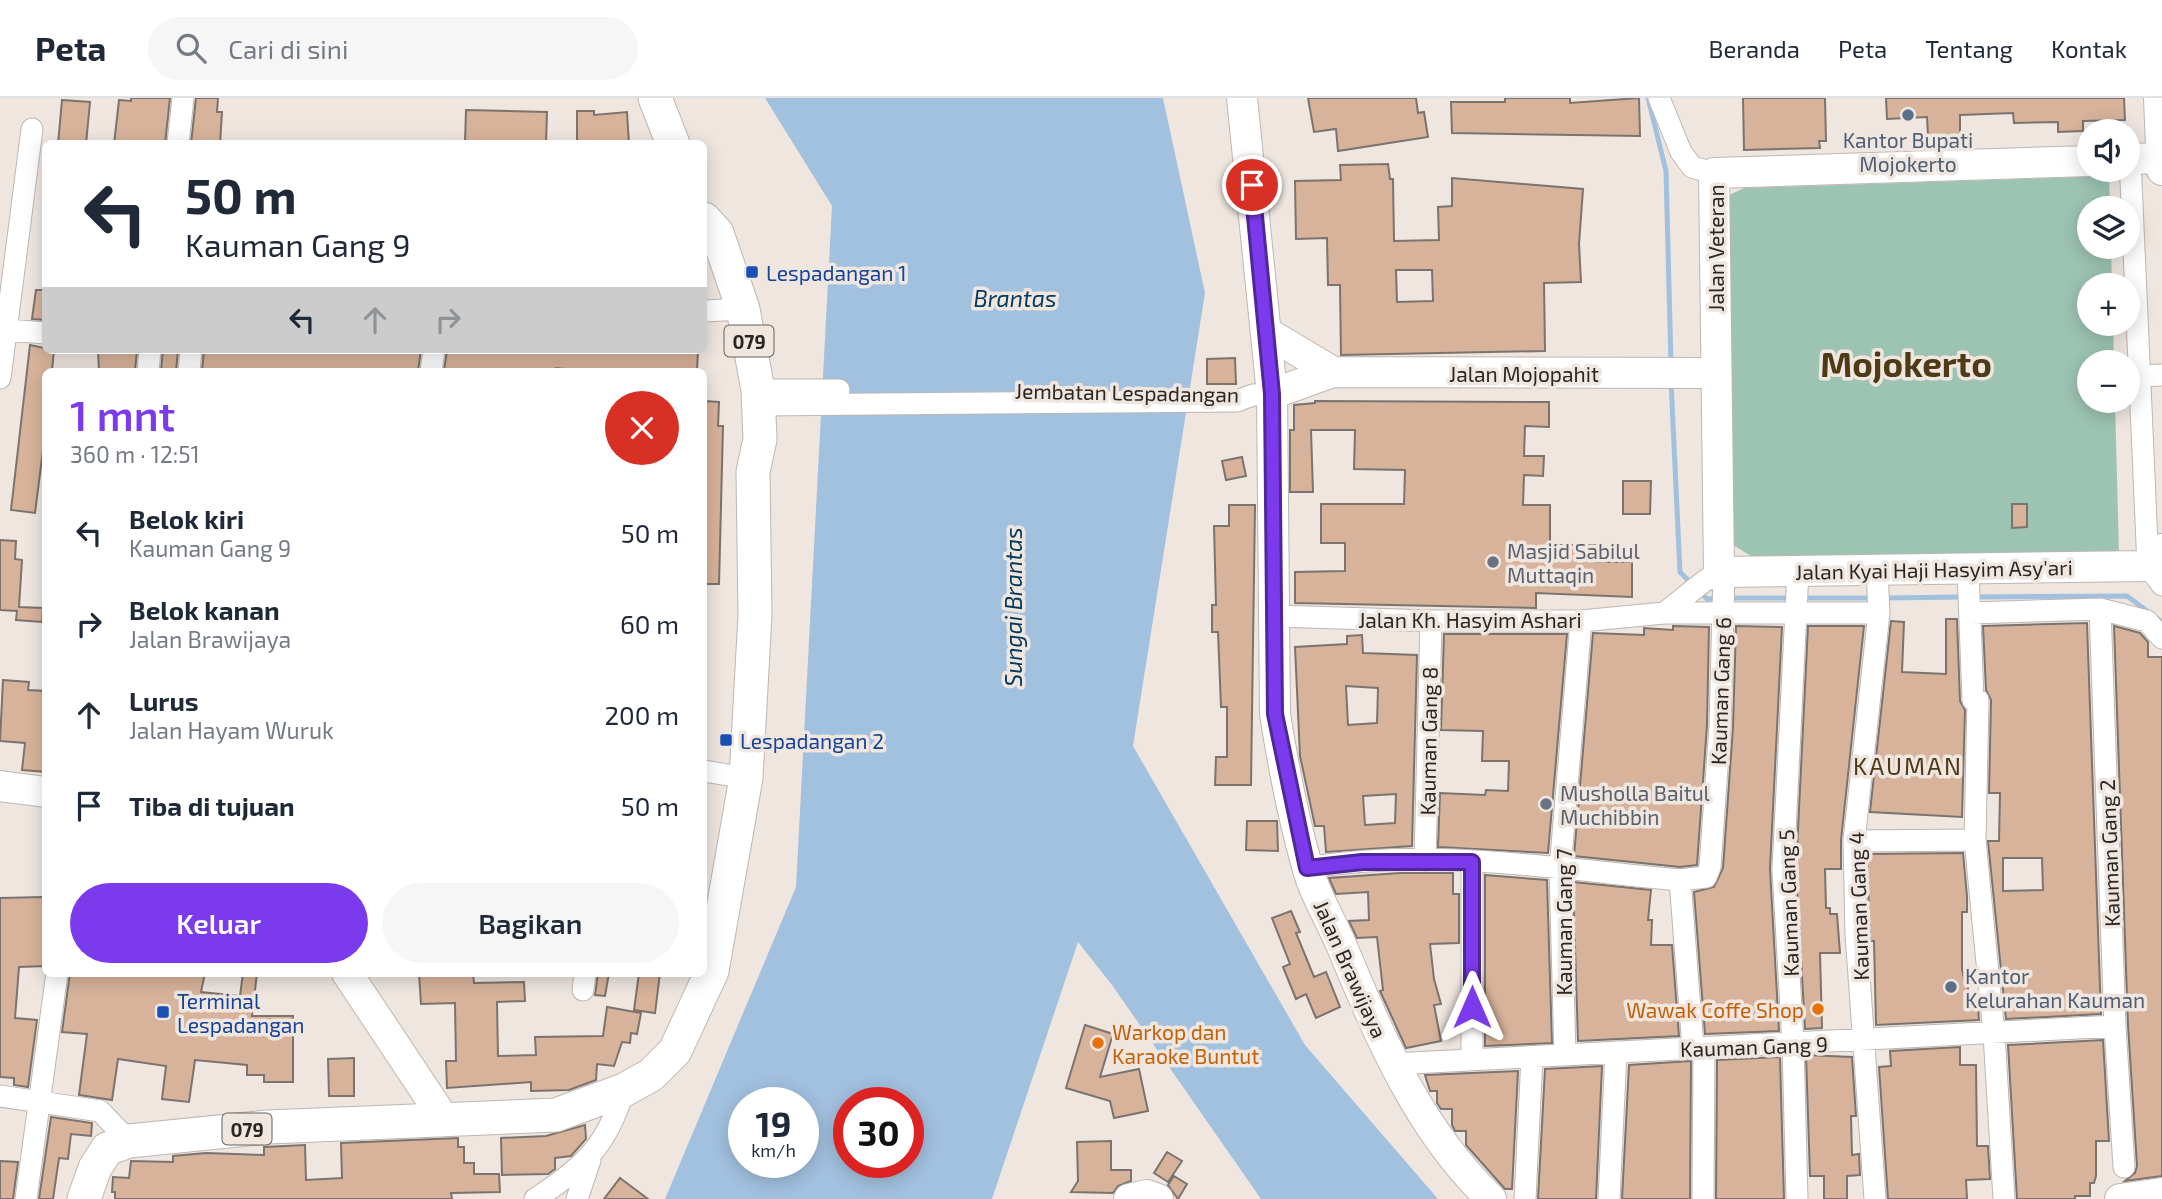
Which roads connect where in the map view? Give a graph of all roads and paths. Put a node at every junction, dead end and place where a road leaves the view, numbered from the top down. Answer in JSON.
{"nodes":[{"id":1,"x":183,"y":98,"type":"edge"},
{"id":2,"x":655,"y":98,"type":"edge"},
{"id":3,"x":1242,"y":98,"type":"edge"},
{"id":4,"x":1659,"y":98,"type":"edge"},
{"id":5,"x":2160,"y":115,"type":"edge"},
{"id":6,"x":33,"y":129,"type":"dead end"},
{"id":7,"x":178,"y":140,"type":"edge"},
{"id":8,"x":671,"y":140,"type":"edge"},
{"id":9,"x":2161,"y":158,"type":"edge"},
{"id":10,"x":2140,"y":159,"type":"edge"},
{"id":11,"x":2077,"y":160,"type":"edge"},
{"id":12,"x":1703,"y":170,"type":"junction"},
{"id":13,"x":2162,"y":170,"type":"edge"},
{"id":14,"x":2130,"y":182,"type":"edge"},
{"id":15,"x":707,"y":222,"type":"edge"},
{"id":16,"x":707,"y":250,"type":"edge"},
{"id":17,"x":724,"y":310,"type":"edge"},
{"id":18,"x":7,"y":330,"type":"junction"},
{"id":19,"x":42,"y":332,"type":"edge"},
{"id":20,"x":1266,"y":332,"type":"junction"},
{"id":21,"x":2137,"y":350,"type":"edge"},
{"id":22,"x":1333,"y":372,"type":"junction"},
{"id":23,"x":1703,"y":373,"type":"junction"},
{"id":24,"x":2162,"y":375,"type":"edge"},
{"id":25,"x":2140,"y":376,"type":"edge"},
{"id":26,"x":0,"y":378,"type":"edge"},
{"id":27,"x":1250,"y":395,"type":"junction"},
{"id":28,"x":2140,"y":396,"type":"edge"},
{"id":29,"x":765,"y":397,"type":"junction"},
{"id":30,"x":753,"y":472,"type":"junction"},
{"id":31,"x":2157,"y":567,"type":"edge"},
{"id":32,"x":1719,"y":588,"type":"junction"},
{"id":33,"x":1970,"y":595,"type":"junction"},
{"id":34,"x":1878,"y":596,"type":"junction"},
{"id":35,"x":1798,"y":597,"type":"junction"},
{"id":36,"x":2100,"y":609,"type":"junction"},
{"id":37,"x":1664,"y":613,"type":"junction"},
{"id":38,"x":1276,"y":616,"type":"junction"},
{"id":39,"x":1431,"y":621,"type":"junction"},
{"id":40,"x":1581,"y":621,"type":"junction"},
{"id":41,"x":2162,"y":638,"type":"edge"},
{"id":42,"x":707,"y":772,"type":"edge"},
{"id":43,"x":746,"y":778,"type":"junction"},
{"id":44,"x":0,"y":786,"type":"edge"},
{"id":45,"x":42,"y":791,"type":"edge"},
{"id":46,"x":1975,"y":840,"type":"junction"},
{"id":47,"x":1854,"y":841,"type":"junction"},
{"id":48,"x":1425,"y":860,"type":"junction"},
{"id":49,"x":1472,"y":862,"type":"junction"},
{"id":50,"x":1307,"y":868,"type":"junction"},
{"id":51,"x":1560,"y":869,"type":"junction"},
{"id":52,"x":1680,"y":880,"type":"junction"},
{"id":53,"x":708,"y":971,"type":"edge"},
{"id":54,"x":56,"y":977,"type":"edge"},
{"id":55,"x":349,"y":977,"type":"edge"},
{"id":56,"x":706,"y":977,"type":"edge"},
{"id":57,"x":2115,"y":1026,"type":"junction"},
{"id":58,"x":1994,"y":1034,"type":"junction"},
{"id":59,"x":1864,"y":1041,"type":"junction"},
{"id":60,"x":1793,"y":1044,"type":"junction"},
{"id":61,"x":1698,"y":1048,"type":"junction"},
{"id":62,"x":1616,"y":1052,"type":"junction"},
{"id":63,"x":1565,"y":1055,"type":"junction"},
{"id":64,"x":1532,"y":1057,"type":"junction"},
{"id":65,"x":1472,"y":1060,"type":"junction"},
{"id":66,"x":1393,"y":1064,"type":"junction"},
{"id":67,"x":624,"y":1090,"type":"junction"},
{"id":68,"x":0,"y":1096,"type":"edge"},
{"id":69,"x":40,"y":1101,"type":"junction"},
{"id":70,"x":444,"y":1119,"type":"junction"},
{"id":71,"x":130,"y":1140,"type":"junction"},
{"id":72,"x":591,"y":1158,"type":"junction"},
{"id":73,"x":2124,"y":1167,"type":"dead end"},
{"id":74,"x":2162,"y":1193,"type":"edge"},
{"id":75,"x":26,"y":1199,"type":"edge"},
{"id":76,"x":83,"y":1199,"type":"edge"},
{"id":77,"x":535,"y":1199,"type":"edge"},
{"id":78,"x":577,"y":1199,"type":"edge"},
{"id":79,"x":1129,"y":1199,"type":"edge"},
{"id":80,"x":1158,"y":1199,"type":"edge"},
{"id":81,"x":1491,"y":1199,"type":"edge"},
{"id":82,"x":1525,"y":1199,"type":"edge"},
{"id":83,"x":1609,"y":1199,"type":"edge"},
{"id":84,"x":1703,"y":1199,"type":"edge"},
{"id":85,"x":1797,"y":1199,"type":"edge"},
{"id":86,"x":1875,"y":1199,"type":"edge"},
{"id":87,"x":2004,"y":1199,"type":"edge"},
{"id":88,"x":2120,"y":1199,"type":"edge"}],
"edges":[{"from":1,"to":7,"type":"street"},
{"from":2,"to":8,"type":"main road"},
{"from":3,"to":20,"type":"street","name":"Jalan Brawijaya"},
{"from":4,"to":12,"type":"street"},
{"from":5,"to":9,"type":"street"},
{"from":6,"to":18,"type":"street"},
{"from":9,"to":10,"type":"street"},
{"from":9,"to":13,"type":"street"},
{"from":11,"to":12,"type":"street","name":"Jalan Veteran"},
{"from":12,"to":23,"type":"street","name":"Jalan Veteran"},
{"from":14,"to":21,"type":"street"},
{"from":15,"to":17,"type":"main road","number":"079"},
{"from":16,"to":17,"type":"main road","number":"079"},
{"from":17,"to":29,"type":"main road","number":"079"},
{"from":17,"to":30,"type":"main road","number":"079"},
{"from":18,"to":19,"type":"street"},
{"from":18,"to":26,"type":"street"},
{"from":20,"to":22,"type":"street"},
{"from":20,"to":27,"type":"street","name":"Jalan Brawijaya"},
{"from":22,"to":23,"type":"street","name":"Jalan Mojopahit"},
{"from":22,"to":27,"type":"street","name":"Jalan Mojopahit"},
{"from":23,"to":32,"type":"street","name":"Jalan Veteran"},
{"from":24,"to":25,"type":"street"},
{"from":27,"to":29,"type":"street","name":"Jembatan Lespadangan"},
{"from":27,"to":38,"type":"street","name":"Jalan Brawijaya"},
{"from":28,"to":31,"type":"street"},
{"from":29,"to":30,"type":"main road","number":"079"},
{"from":30,"to":43,"type":"main road","number":"079"},
{"from":31,"to":33,"type":"street","name":"Jalan Kyai Haji Hasyim Asy'ari"},
{"from":32,"to":35,"type":"street","name":"Jalan Kyai Haji Hasyim Asy'ari"},
{"from":32,"to":35,"type":"street","name":"Jalan Kh. Hasyim Ashari"},
{"from":32,"to":37,"type":"street","name":"Jalan Kh. Hasyim Ashari"},
{"from":32,"to":37,"type":"street"},
{"from":32,"to":52,"type":"street","name":"Kauman Gang 6"},
{"from":33,"to":34,"type":"street","name":"Jalan Kyai Haji Hasyim Asy'ari"},
{"from":33,"to":36,"type":"street"},
{"from":33,"to":46,"type":"street"},
{"from":34,"to":35,"type":"street","name":"Jalan Kyai Haji Hasyim Asy'ari"},
{"from":34,"to":35,"type":"street","name":"Jalan Kh. Hasyim Ashari"},
{"from":34,"to":47,"type":"street","name":"Kauman Gang 4"},
{"from":35,"to":60,"type":"street","name":"Kauman Gang 5"},
{"from":36,"to":41,"type":"street"},
{"from":36,"to":57,"type":"street","name":"Kauman Gang 2"},
{"from":37,"to":40,"type":"street","name":"Jalan Kh. Hasyim Ashari"},
{"from":38,"to":39,"type":"street","name":"Jalan Kh. Hasyim Ashari"},
{"from":38,"to":50,"type":"street","name":"Jalan Brawijaya"},
{"from":39,"to":40,"type":"street","name":"Jalan Kh. Hasyim Ashari"},
{"from":39,"to":48,"type":"street","name":"Kauman Gang 8"},
{"from":40,"to":51,"type":"street","name":"Kauman Gang 7"},
{"from":42,"to":43,"type":"street"},
{"from":43,"to":53,"type":"main road","number":"079"},
{"from":44,"to":45,"type":"street"},
{"from":46,"to":47,"type":"street"},
{"from":46,"to":58,"type":"street"},
{"from":47,"to":59,"type":"street","name":"Kauman Gang 4"},
{"from":48,"to":49,"type":"street"},
{"from":48,"to":50,"type":"street"},
{"from":49,"to":51,"type":"street"},
{"from":49,"to":65,"type":"street"},
{"from":50,"to":66,"type":"street","name":"Jalan Brawijaya"},
{"from":51,"to":52,"type":"street"},
{"from":51,"to":63,"type":"street","name":"Kauman Gang 7"},
{"from":52,"to":61,"type":"street"},
{"from":54,"to":69,"type":"street"},
{"from":55,"to":70,"type":"street"},
{"from":56,"to":67,"type":"main road","number":"079"},
{"from":57,"to":58,"type":"street","name":"Kauman Gang 9"},
{"from":57,"to":73,"type":"street","name":"Kauman Gang 2"},
{"from":58,"to":59,"type":"street","name":"Kauman Gang 9"},
{"from":58,"to":87,"type":"street"},
{"from":59,"to":60,"type":"street","name":"Kauman Gang 9"},
{"from":59,"to":86,"type":"street","name":"Kauman Gang 4"},
{"from":60,"to":61,"type":"street","name":"Kauman Gang 9"},
{"from":60,"to":85,"type":"street","name":"Kauman Gang 5"},
{"from":61,"to":62,"type":"street","name":"Kauman Gang 9"},
{"from":61,"to":84,"type":"street"},
{"from":62,"to":63,"type":"street","name":"Kauman Gang 9"},
{"from":62,"to":83,"type":"street"},
{"from":63,"to":64,"type":"street","name":"Kauman Gang 9"},
{"from":64,"to":65,"type":"street","name":"Kauman Gang 9"},
{"from":64,"to":82,"type":"street"},
{"from":65,"to":66,"type":"street","name":"Kauman Gang 9"},
{"from":66,"to":81,"type":"street","name":"Jalan Brawijaya"},
{"from":67,"to":70,"type":"main road","number":"079"},
{"from":67,"to":72,"type":"street"},
{"from":68,"to":69,"type":"street"},
{"from":69,"to":71,"type":"street"},
{"from":69,"to":75,"type":"street"},
{"from":70,"to":71,"type":"main road","number":"079"},
{"from":71,"to":76,"type":"main road","number":"079"},
{"from":72,"to":77,"type":"street"},
{"from":72,"to":78,"type":"street"},
{"from":74,"to":88,"type":"street"},
{"from":79,"to":80,"type":"street"}]}
